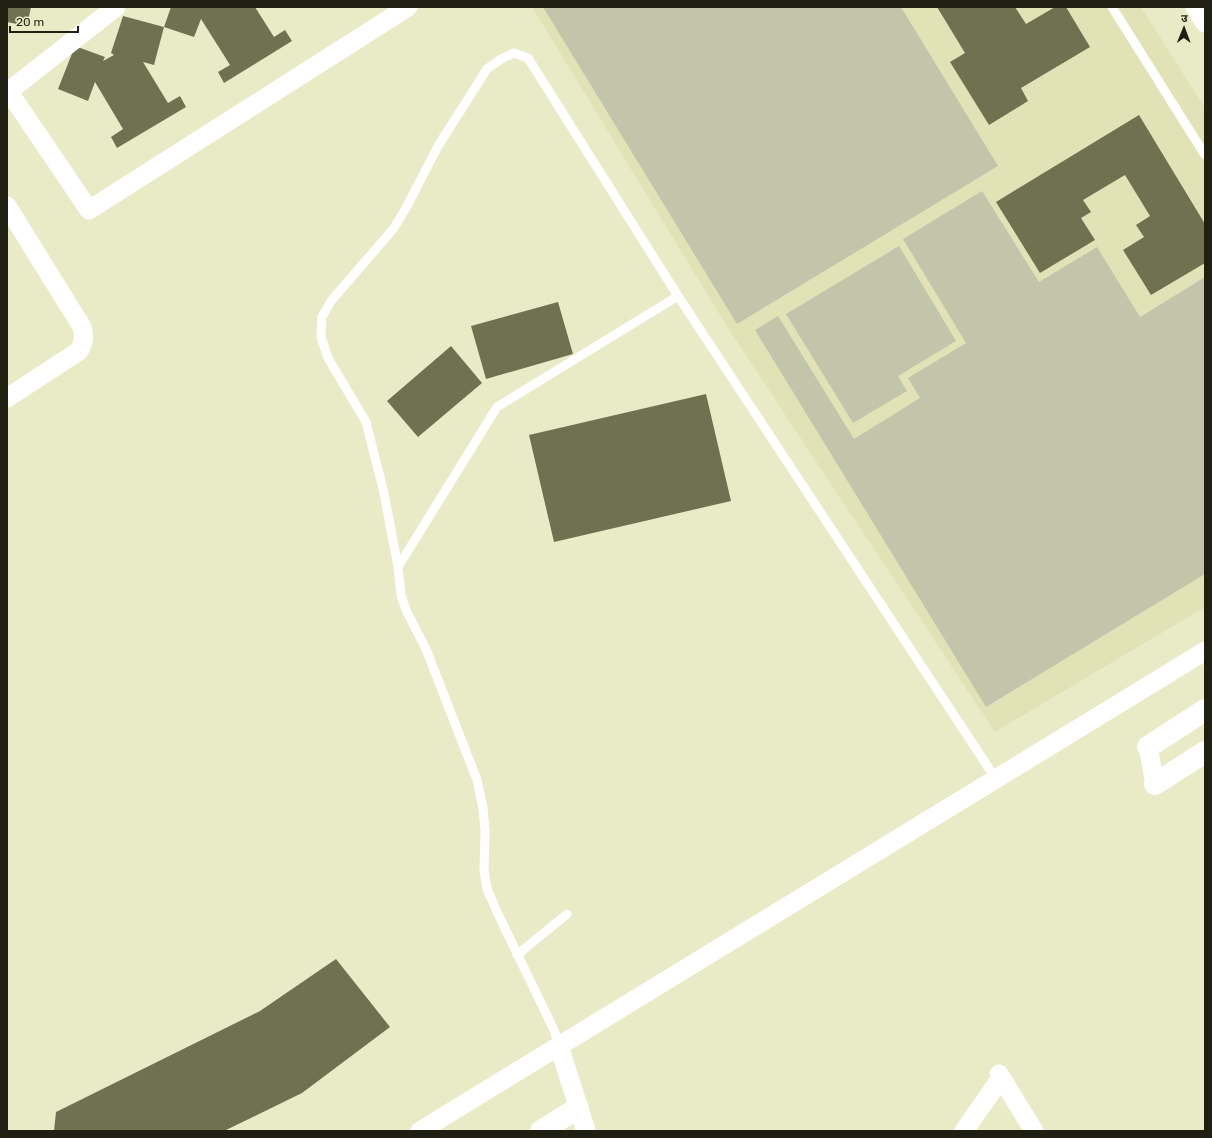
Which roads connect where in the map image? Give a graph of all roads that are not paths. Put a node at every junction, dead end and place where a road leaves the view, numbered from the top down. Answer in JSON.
{"nodes":[{"id":1,"x":116,"y":7,"type":"edge"},
{"id":2,"x":408,"y":7,"type":"edge"},
{"id":3,"x":1112,"y":7,"type":"edge"},
{"id":4,"x":1195,"y":7,"type":"edge"},
{"id":5,"x":1205,"y":22,"type":"edge"},
{"id":6,"x":8,"y":90,"type":"edge"},
{"id":7,"x":1205,"y":155,"type":"edge"},
{"id":8,"x":7,"y":206,"type":"edge"},
{"id":9,"x":678,"y":296,"type":"junction"},
{"id":10,"x":7,"y":398,"type":"edge"},
{"id":11,"x":398,"y":567,"type":"junction"},
{"id":12,"x":1205,"y":651,"type":"edge"},
{"id":13,"x":1205,"y":710,"type":"edge"},
{"id":14,"x":1148,"y":747,"type":"joint"},
{"id":15,"x":1205,"y":752,"type":"edge"},
{"id":16,"x":996,"y":779,"type":"junction"},
{"id":17,"x":1155,"y":784,"type":"joint"},
{"id":18,"x":567,"y":914,"type":"dead end"},
{"id":19,"x":517,"y":955,"type":"junction"},
{"id":20,"x":559,"y":1046,"type":"junction"},
{"id":21,"x":578,"y":1108,"type":"junction"},
{"id":22,"x":420,"y":1131,"type":"edge"},
{"id":23,"x":541,"y":1131,"type":"edge"},
{"id":24,"x":586,"y":1131,"type":"edge"},
{"id":25,"x":964,"y":1131,"type":"edge"},
{"id":26,"x":1034,"y":1131,"type":"edge"}],
"edges":[{"from":1,"to":6,"type":"street"},
{"from":2,"to":6,"type":"street"},
{"from":3,"to":7,"type":"lane"},
{"from":4,"to":5,"type":"street"},
{"from":8,"to":10,"type":"street"},
{"from":9,"to":11,"type":"lane"},
{"from":9,"to":11,"type":"lane"},
{"from":9,"to":16,"type":"lane"},
{"from":11,"to":19,"type":"lane"},
{"from":12,"to":16,"type":"street"},
{"from":13,"to":14,"type":"street"},
{"from":14,"to":17,"type":"street"},
{"from":15,"to":17,"type":"street"},
{"from":16,"to":20,"type":"street"},
{"from":18,"to":19,"type":"lane"},
{"from":19,"to":20,"type":"lane"},
{"from":20,"to":21,"type":"street"},
{"from":20,"to":22,"type":"street"},
{"from":21,"to":23,"type":"street"},
{"from":21,"to":24,"type":"street"},
{"from":25,"to":26,"type":"street"}]}
